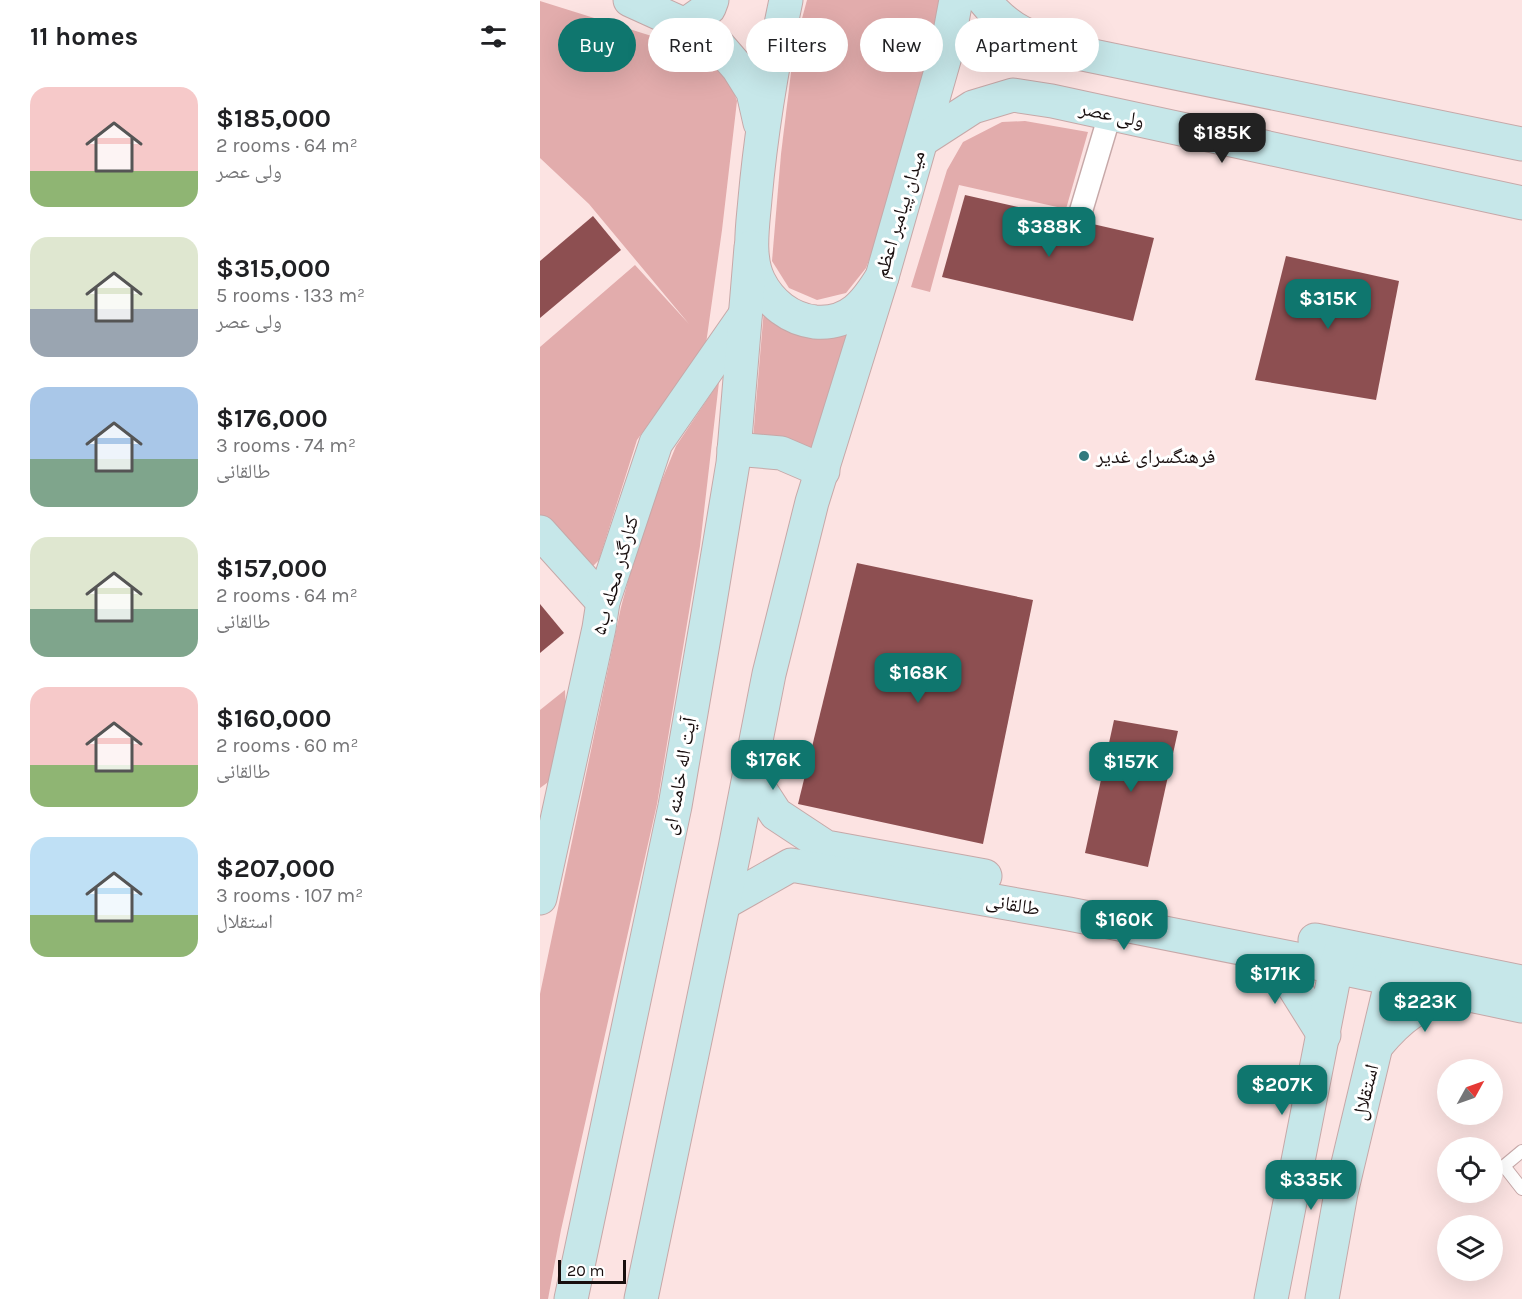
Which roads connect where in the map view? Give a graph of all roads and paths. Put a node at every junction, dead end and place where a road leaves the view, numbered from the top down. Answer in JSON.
{"nodes":[{"id":1,"x":630,"y":0,"type":"edge"},
{"id":2,"x":712,"y":0,"type":"edge"},
{"id":3,"x":786,"y":0,"type":"edge"},
{"id":4,"x":956,"y":0,"type":"edge"},
{"id":5,"x":994,"y":6,"type":"edge"},
{"id":6,"x":670,"y":18,"type":"edge"},
{"id":7,"x":695,"y":18,"type":"edge"},
{"id":8,"x":734,"y":63,"type":"edge"},
{"id":9,"x":1110,"y":114,"type":"junction"},
{"id":10,"x":762,"y":131,"type":"junction"},
{"id":11,"x":922,"y":140,"type":"junction"},
{"id":12,"x":1522,"y":144,"type":"edge"},
{"id":13,"x":1522,"y":203,"type":"edge"},
{"id":14,"x":1078,"y":220,"type":"dead end"},
{"id":15,"x":751,"y":246,"type":"junction"},
{"id":16,"x":882,"y":277,"type":"junction"},
{"id":17,"x":746,"y":314,"type":"junction"},
{"id":18,"x":734,"y":449,"type":"junction"},
{"id":19,"x":822,"y":471,"type":"junction"},
{"id":20,"x":540,"y":532,"type":"edge"},
{"id":21,"x":603,"y":602,"type":"junction"},
{"id":22,"x":750,"y":774,"type":"junction"},
{"id":23,"x":540,"y":898,"type":"edge"},
{"id":24,"x":724,"y":903,"type":"junction"},
{"id":25,"x":1254,"y":951,"type":"junction"},
{"id":26,"x":1340,"y":956,"type":"junction"},
{"id":27,"x":1395,"y":968,"type":"junction"},
{"id":28,"x":1522,"y":982,"type":"edge"},
{"id":29,"x":1451,"y":992,"type":"junction"},
{"id":30,"x":1522,"y":1006,"type":"edge"},
{"id":31,"x":1324,"y":1035,"type":"junction"},
{"id":32,"x":1376,"y":1047,"type":"junction"},
{"id":33,"x":1522,"y":1151,"type":"edge"},
{"id":34,"x":1296,"y":1180,"type":"junction"},
{"id":35,"x":1522,"y":1189,"type":"edge"},
{"id":36,"x":1341,"y":1193,"type":"junction"},
{"id":37,"x":571,"y":1299,"type":"edge"},
{"id":38,"x":641,"y":1299,"type":"edge"},
{"id":39,"x":1271,"y":1299,"type":"edge"},
{"id":40,"x":1322,"y":1299,"type":"edge"}],
"edges":[{"from":1,"to":6,"type":"main road"},
{"from":2,"to":7,"type":"main road"},
{"from":3,"to":10,"type":"main road","name":"میدان پیامبر اعظم"},
{"from":4,"to":11,"type":"main road","name":"میدان پیامبر اعظم"},
{"from":5,"to":12,"type":"main road"},
{"from":8,"to":10,"type":"main road"},
{"from":9,"to":11,"type":"main road","name":"ولی عصر"},
{"from":9,"to":13,"type":"main road","name":"ولی عصر"},
{"from":9,"to":14,"type":"street"},
{"from":10,"to":15,"type":"main road","name":"میدان پیامبر اعظم"},
{"from":11,"to":16,"type":"main road","name":"میدان پیامبر اعظم"},
{"from":15,"to":16,"type":"main road","name":"میدان پیامبر اعظم"},
{"from":15,"to":17,"type":"main road","name":"آیت اله خامنه ای"},
{"from":16,"to":19,"type":"main road"},
{"from":17,"to":18,"type":"main road","name":"آیت اله خامنه ای"},
{"from":17,"to":21,"type":"main road","name":"کنارگذر محله ب۵"},
{"from":18,"to":19,"type":"main road"},
{"from":18,"to":37,"type":"main road","name":"آیت اله خامنه ای"},
{"from":19,"to":22,"type":"main road"},
{"from":20,"to":21,"type":"main road"},
{"from":21,"to":23,"type":"main road","name":"کنارگذر محله ب۵"},
{"from":22,"to":24,"type":"main road"},
{"from":22,"to":26,"type":"main road","name":"طالقانی"},
{"from":24,"to":25,"type":"main road","name":"طالقانی"},
{"from":24,"to":38,"type":"main road"},
{"from":25,"to":26,"type":"main road","name":"طالقانی"},
{"from":25,"to":31,"type":"main road"},
{"from":26,"to":27,"type":"main road","name":"طالقانی"},
{"from":26,"to":31,"type":"main road"},
{"from":27,"to":28,"type":"main road","name":"طالقانی"},
{"from":27,"to":29,"type":"main road","name":"طالقانی"},
{"from":27,"to":32,"type":"main road","name":"استقلال"},
{"from":29,"to":30,"type":"main road","name":"طالقانی"},
{"from":29,"to":32,"type":"main road"},
{"from":31,"to":34,"type":"main road"},
{"from":32,"to":36,"type":"main road","name":"استقلال"},
{"from":33,"to":35,"type":"lane"},
{"from":34,"to":36,"type":"main road"},
{"from":34,"to":39,"type":"main road"},
{"from":36,"to":40,"type":"main road","name":"استقلال"}]}
